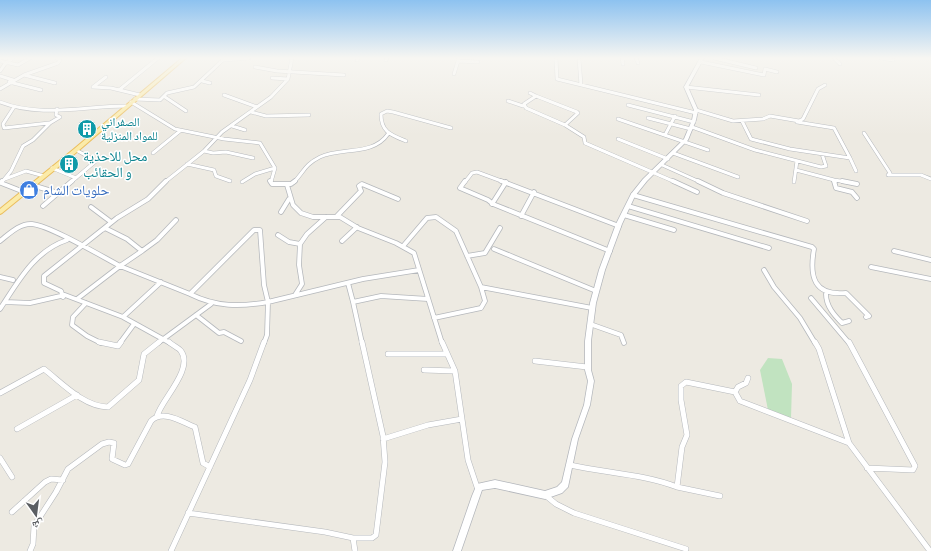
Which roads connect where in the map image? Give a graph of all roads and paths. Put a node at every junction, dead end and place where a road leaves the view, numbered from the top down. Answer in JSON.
{"nodes":[{"id":1,"x":16,"y":84,"type":"edge"},
{"id":2,"x":97,"y":84,"type":"edge"},
{"id":3,"x":127,"y":84,"type":"edge"},
{"id":4,"x":153,"y":84,"type":"edge"},
{"id":5,"x":198,"y":84,"type":"edge"},
{"id":6,"x":284,"y":84,"type":"edge"},
{"id":7,"x":576,"y":84,"type":"edge"},
{"id":8,"x":688,"y":84,"type":"edge"},
{"id":9,"x":581,"y":85,"type":"joint"},
{"id":10,"x":825,"y":85,"type":"dead end"},
{"id":11,"x":686,"y":88,"type":"junction"},
{"id":12,"x":41,"y":90,"type":"dead end"},
{"id":13,"x":119,"y":90,"type":"junction"},
{"id":14,"x":530,"y":93,"type":"dead end"},
{"id":15,"x":140,"y":95,"type":"junction"},
{"id":16,"x":224,"y":95,"type":"dead end"},
{"id":17,"x":759,"y":95,"type":"dead end"},
{"id":18,"x":536,"y":96,"type":"junction"},
{"id":19,"x":165,"y":97,"type":"junction"},
{"id":20,"x":133,"y":100,"type":"junction"},
{"id":21,"x":508,"y":101,"type":"dead end"},
{"id":22,"x":0,"y":102,"type":"edge"},
{"id":23,"x":628,"y":105,"type":"dead end"},
{"id":24,"x":126,"y":106,"type":"junction"},
{"id":25,"x":523,"y":106,"type":"junction"},
{"id":26,"x":14,"y":107,"type":"junction"},
{"id":27,"x":257,"y":107,"type":"junction"},
{"id":28,"x":57,"y":109,"type":"junction"},
{"id":29,"x":186,"y":111,"type":"dead end"},
{"id":30,"x":696,"y":111,"type":"junction"},
{"id":31,"x":251,"y":112,"type":"junction"},
{"id":32,"x":309,"y":115,"type":"dead end"},
{"id":33,"x":675,"y":116,"type":"junction"},
{"id":34,"x":648,"y":118,"type":"dead end"},
{"id":35,"x":770,"y":118,"type":"junction"},
{"id":36,"x":618,"y":119,"type":"dead end"},
{"id":37,"x":742,"y":121,"type":"junction"},
{"id":38,"x":50,"y":123,"type":"junction"},
{"id":39,"x":671,"y":124,"type":"junction"},
{"id":40,"x":565,"y":125,"type":"junction"},
{"id":41,"x":232,"y":126,"type":"junction"},
{"id":42,"x":692,"y":126,"type":"junction"},
{"id":43,"x":451,"y":128,"type":"dead end"},
{"id":44,"x":245,"y":130,"type":"dead end"},
{"id":45,"x":180,"y":131,"type":"junction"},
{"id":46,"x":864,"y":133,"type":"dead end"},
{"id":47,"x":388,"y":134,"type":"junction"},
{"id":48,"x":665,"y":135,"type":"junction"},
{"id":49,"x":216,"y":138,"type":"junction"},
{"id":50,"x":618,"y":139,"type":"dead end"},
{"id":51,"x":755,"y":140,"type":"junction"},
{"id":52,"x":406,"y":141,"type":"dead end"},
{"id":53,"x":684,"y":142,"type":"junction"},
{"id":54,"x":748,"y":147,"type":"junction"},
{"id":55,"x":76,"y":150,"type":"junction"},
{"id":56,"x":708,"y":150,"type":"dead end"},
{"id":57,"x":204,"y":151,"type":"junction"},
{"id":58,"x":153,"y":153,"type":"dead end"},
{"id":59,"x":672,"y":153,"type":"junction"},
{"id":60,"x":822,"y":154,"type":"junction"},
{"id":61,"x":253,"y":158,"type":"dead end"},
{"id":62,"x":850,"y":158,"type":"junction"},
{"id":63,"x":668,"y":159,"type":"junction"},
{"id":64,"x":797,"y":162,"type":"junction"},
{"id":65,"x":187,"y":164,"type":"junction"},
{"id":66,"x":662,"y":165,"type":"junction"},
{"id":67,"x":52,"y":168,"type":"junction"},
{"id":68,"x":275,"y":168,"type":"junction"},
{"id":69,"x":796,"y":170,"type":"junction"},
{"id":70,"x":856,"y":171,"type":"dead end"},
{"id":71,"x":653,"y":172,"type":"junction"},
{"id":72,"x":44,"y":176,"type":"junction"},
{"id":73,"x":738,"y":177,"type":"dead end"},
{"id":74,"x":76,"y":178,"type":"junction"},
{"id":75,"x":4,"y":179,"type":"junction"},
{"id":76,"x":931,"y":179,"type":"edge"},
{"id":77,"x":230,"y":180,"type":"dead end"},
{"id":78,"x":834,"y":180,"type":"junction"},
{"id":79,"x":242,"y":182,"type":"dead end"},
{"id":80,"x":506,"y":182,"type":"junction"},
{"id":81,"x":794,"y":182,"type":"dead end"},
{"id":82,"x":857,"y":184,"type":"dead end"},
{"id":83,"x":32,"y":185,"type":"junction"},
{"id":84,"x":287,"y":185,"type":"junction"},
{"id":85,"x":24,"y":192,"type":"junction"},
{"id":86,"x":534,"y":192,"type":"junction"},
{"id":87,"x":697,"y":192,"type":"dead end"},
{"id":88,"x":58,"y":193,"type":"junction"},
{"id":89,"x":633,"y":195,"type":"junction"},
{"id":90,"x":857,"y":198,"type":"dead end"},
{"id":91,"x":289,"y":199,"type":"junction"},
{"id":92,"x":398,"y":199,"type":"dead end"},
{"id":93,"x":492,"y":204,"type":"junction"},
{"id":94,"x":43,"y":206,"type":"dead end"},
{"id":95,"x":628,"y":206,"type":"junction"},
{"id":96,"x":91,"y":207,"type":"dead end"},
{"id":97,"x":0,"y":212,"type":"edge"},
{"id":98,"x":281,"y":212,"type":"dead end"},
{"id":99,"x":624,"y":214,"type":"junction"},
{"id":100,"x":337,"y":216,"type":"junction"},
{"id":101,"x":521,"y":216,"type":"junction"},
{"id":102,"x":327,"y":217,"type":"junction"},
{"id":103,"x":176,"y":220,"type":"dead end"},
{"id":104,"x":807,"y":221,"type":"dead end"},
{"id":105,"x":111,"y":222,"type":"junction"},
{"id":106,"x":619,"y":226,"type":"junction"},
{"id":107,"x":357,"y":227,"type":"junction"},
{"id":108,"x":500,"y":228,"type":"dead end"},
{"id":109,"x":101,"y":230,"type":"junction"},
{"id":110,"x":674,"y":230,"type":"dead end"},
{"id":111,"x":278,"y":235,"type":"dead end"},
{"id":112,"x":67,"y":240,"type":"junction"},
{"id":113,"x":342,"y":240,"type":"dead end"},
{"id":114,"x":0,"y":241,"type":"edge"},
{"id":115,"x":300,"y":244,"type":"junction"},
{"id":116,"x":404,"y":245,"type":"junction"},
{"id":117,"x":81,"y":246,"type":"junction"},
{"id":118,"x":769,"y":248,"type":"dead end"},
{"id":119,"x":494,"y":249,"type":"dead end"},
{"id":120,"x":142,"y":251,"type":"junction"},
{"id":121,"x":610,"y":251,"type":"junction"},
{"id":122,"x":894,"y":251,"type":"dead end"},
{"id":123,"x":467,"y":256,"type":"junction"},
{"id":124,"x":931,"y":260,"type":"edge"},
{"id":125,"x":120,"y":266,"type":"junction"},
{"id":126,"x":871,"y":267,"type":"dead end"},
{"id":127,"x":419,"y":270,"type":"junction"},
{"id":128,"x":764,"y":270,"type":"dead end"},
{"id":129,"x":0,"y":277,"type":"edge"},
{"id":130,"x":931,"y":278,"type":"edge"},
{"id":131,"x":13,"y":280,"type":"dead end"},
{"id":132,"x":161,"y":282,"type":"junction"},
{"id":133,"x":348,"y":283,"type":"junction"},
{"id":134,"x":481,"y":287,"type":"junction"},
{"id":135,"x":596,"y":291,"type":"junction"},
{"id":136,"x":190,"y":294,"type":"junction"},
{"id":137,"x":826,"y":294,"type":"junction"},
{"id":138,"x":295,"y":295,"type":"junction"},
{"id":139,"x":63,"y":297,"type":"junction"},
{"id":140,"x":811,"y":298,"type":"dead end"},
{"id":141,"x":77,"y":299,"type":"junction"},
{"id":142,"x":428,"y":299,"type":"junction"},
{"id":143,"x":268,"y":301,"type":"junction"},
{"id":144,"x":5,"y":302,"type":"junction"},
{"id":145,"x":353,"y":302,"type":"junction"},
{"id":146,"x":86,"y":303,"type":"junction"},
{"id":147,"x":211,"y":304,"type":"junction"},
{"id":148,"x":592,"y":308,"type":"junction"},
{"id":149,"x":0,"y":309,"type":"edge"},
{"id":150,"x":196,"y":315,"type":"junction"},
{"id":151,"x":123,"y":317,"type":"junction"},
{"id":152,"x":866,"y":317,"type":"dead end"},
{"id":153,"x":434,"y":318,"type":"junction"},
{"id":154,"x":849,"y":322,"type":"dead end"},
{"id":155,"x":134,"y":324,"type":"junction"},
{"id":156,"x":590,"y":324,"type":"junction"},
{"id":157,"x":163,"y":338,"type":"junction"},
{"id":158,"x":240,"y":341,"type":"dead end"},
{"id":159,"x":624,"y":343,"type":"dead end"},
{"id":160,"x":388,"y":354,"type":"dead end"},
{"id":161,"x":447,"y":354,"type":"junction"},
{"id":162,"x":535,"y":361,"type":"dead end"},
{"id":163,"x":587,"y":368,"type":"junction"},
{"id":164,"x":424,"y":370,"type":"dead end"},
{"id":165,"x":455,"y":371,"type":"junction"},
{"id":166,"x":748,"y":378,"type":"dead end"},
{"id":167,"x":735,"y":392,"type":"junction"},
{"id":168,"x":0,"y":393,"type":"edge"},
{"id":169,"x":77,"y":395,"type":"junction"},
{"id":170,"x":157,"y":416,"type":"junction"},
{"id":171,"x":462,"y":419,"type":"junction"},
{"id":172,"x":17,"y":429,"type":"dead end"},
{"id":173,"x":383,"y":439,"type":"junction"},
{"id":174,"x":850,"y":443,"type":"junction"},
{"id":175,"x":0,"y":458,"type":"edge"},
{"id":176,"x":570,"y":465,"type":"junction"},
{"id":177,"x":210,"y":467,"type":"junction"},
{"id":178,"x":867,"y":468,"type":"junction"},
{"id":179,"x":12,"y":476,"type":"dead end"},
{"id":180,"x":63,"y":480,"type":"junction"},
{"id":181,"x":677,"y":487,"type":"junction"},
{"id":182,"x":478,"y":490,"type":"junction"},
{"id":183,"x":545,"y":495,"type":"junction"},
{"id":184,"x":720,"y":496,"type":"dead end"},
{"id":185,"x":12,"y":512,"type":"dead end"},
{"id":186,"x":188,"y":514,"type":"junction"},
{"id":187,"x":353,"y":538,"type":"junction"},
{"id":188,"x":686,"y":550,"type":"dead end"},
{"id":189,"x":30,"y":551,"type":"edge"},
{"id":190,"x":171,"y":551,"type":"edge"},
{"id":191,"x":356,"y":551,"type":"edge"},
{"id":192,"x":457,"y":551,"type":"edge"},
{"id":193,"x":930,"y":551,"type":"edge"}],
"edges":[{"from":1,"to":12,"type":"street"},
{"from":2,"to":13,"type":"street"},
{"from":3,"to":13,"type":"street"},
{"from":4,"to":15,"type":"main road"},
{"from":5,"to":19,"type":"street"},
{"from":6,"to":27,"type":"street"},
{"from":7,"to":9,"type":"street"},
{"from":8,"to":11,"type":"street"},
{"from":9,"to":30,"type":"street"},
{"from":10,"to":35,"type":"street"},
{"from":11,"to":17,"type":"street"},
{"from":11,"to":30,"type":"street"},
{"from":13,"to":15,"type":"street"},
{"from":14,"to":18,"type":"street"},
{"from":15,"to":20,"type":"main road"},
{"from":16,"to":27,"type":"street"},
{"from":18,"to":25,"type":"street"},
{"from":18,"to":40,"type":"street"},
{"from":19,"to":20,"type":"street"},
{"from":19,"to":29,"type":"street"},
{"from":20,"to":24,"type":"main road"},
{"from":20,"to":45,"type":"street"},
{"from":21,"to":25,"type":"street"},
{"from":22,"to":26,"type":"street"},
{"from":23,"to":33,"type":"street"},
{"from":24,"to":28,"type":"street"},
{"from":24,"to":55,"type":"main road"},
{"from":25,"to":40,"type":"street"},
{"from":26,"to":28,"type":"street"},
{"from":26,"to":38,"type":"street"},
{"from":27,"to":31,"type":"street"},
{"from":28,"to":38,"type":"street"},
{"from":30,"to":37,"type":"street"},
{"from":30,"to":42,"type":"street"},
{"from":31,"to":32,"type":"street"},
{"from":31,"to":41,"type":"street"},
{"from":33,"to":39,"type":"street"},
{"from":33,"to":42,"type":"street"},
{"from":34,"to":39,"type":"street"},
{"from":35,"to":37,"type":"street"},
{"from":35,"to":62,"type":"street"},
{"from":36,"to":48,"type":"street"},
{"from":37,"to":51,"type":"street"},
{"from":38,"to":75,"type":"street"},
{"from":39,"to":42,"type":"street"},
{"from":39,"to":48,"type":"street"},
{"from":40,"to":71,"type":"street"},
{"from":41,"to":44,"type":"street"},
{"from":41,"to":49,"type":"street"},
{"from":42,"to":53,"type":"street"},
{"from":42,"to":54,"type":"street"},
{"from":43,"to":47,"type":"street"},
{"from":45,"to":49,"type":"street"},
{"from":45,"to":58,"type":"street"},
{"from":46,"to":76,"type":"street"},
{"from":47,"to":52,"type":"street"},
{"from":47,"to":84,"type":"street"},
{"from":48,"to":53,"type":"street"},
{"from":49,"to":57,"type":"street"},
{"from":49,"to":68,"type":"street"},
{"from":50,"to":63,"type":"street"},
{"from":51,"to":54,"type":"street"},
{"from":51,"to":60,"type":"street"},
{"from":53,"to":56,"type":"street"},
{"from":53,"to":59,"type":"street"},
{"from":54,"to":64,"type":"street"},
{"from":55,"to":67,"type":"main road"},
{"from":55,"to":74,"type":"street"},
{"from":57,"to":61,"type":"street"},
{"from":57,"to":65,"type":"street"},
{"from":59,"to":63,"type":"street"},
{"from":59,"to":73,"type":"street"},
{"from":60,"to":62,"type":"street"},
{"from":60,"to":64,"type":"street"},
{"from":62,"to":70,"type":"street"},
{"from":63,"to":66,"type":"street"},
{"from":64,"to":69,"type":"street"},
{"from":65,"to":77,"type":"street"},
{"from":65,"to":105,"type":"street"},
{"from":66,"to":71,"type":"street"},
{"from":66,"to":104,"type":"street"},
{"from":67,"to":72,"type":"main road"},
{"from":67,"to":74,"type":"street"},
{"from":68,"to":79,"type":"street"},
{"from":68,"to":84,"type":"street"},
{"from":69,"to":78,"type":"street"},
{"from":69,"to":81,"type":"street"},
{"from":71,"to":87,"type":"street"},
{"from":71,"to":89,"type":"street"},
{"from":72,"to":75,"type":"street"},
{"from":72,"to":83,"type":"main road"},
{"from":74,"to":88,"type":"street"},
{"from":75,"to":85,"type":"street"},
{"from":78,"to":82,"type":"street"},
{"from":78,"to":90,"type":"street"},
{"from":80,"to":86,"type":"street"},
{"from":80,"to":93,"type":"street"},
{"from":80,"to":93,"type":"street"},
{"from":83,"to":85,"type":"main road"},
{"from":83,"to":88,"type":"street"},
{"from":84,"to":91,"type":"street"},
{"from":85,"to":97,"type":"main road"},
{"from":86,"to":101,"type":"street"},
{"from":86,"to":106,"type":"street"},
{"from":88,"to":94,"type":"street"},
{"from":89,"to":95,"type":"street"},
{"from":89,"to":137,"type":"street"},
{"from":91,"to":98,"type":"street"},
{"from":91,"to":102,"type":"street"},
{"from":92,"to":100,"type":"street"},
{"from":93,"to":101,"type":"street"},
{"from":95,"to":99,"type":"street"},
{"from":95,"to":118,"type":"street"},
{"from":96,"to":105,"type":"street"},
{"from":99,"to":106,"type":"street"},
{"from":99,"to":110,"type":"street"},
{"from":100,"to":102,"type":"street"},
{"from":100,"to":107,"type":"street"},
{"from":101,"to":121,"type":"street"},
{"from":102,"to":115,"type":"street"},
{"from":103,"to":120,"type":"street"},
{"from":105,"to":109,"type":"street"},
{"from":106,"to":121,"type":"street"},
{"from":107,"to":113,"type":"street"},
{"from":107,"to":116,"type":"street"},
{"from":108,"to":123,"type":"street"},
{"from":109,"to":117,"type":"street"},
{"from":109,"to":120,"type":"street"},
{"from":111,"to":115,"type":"street"},
{"from":112,"to":114,"type":"street"},
{"from":112,"to":117,"type":"street"},
{"from":112,"to":144,"type":"street"},
{"from":115,"to":138,"type":"street"},
{"from":116,"to":123,"type":"street"},
{"from":116,"to":127,"type":"street"},
{"from":117,"to":125,"type":"street"},
{"from":117,"to":139,"type":"street"},
{"from":119,"to":135,"type":"street"},
{"from":120,"to":125,"type":"street"},
{"from":121,"to":135,"type":"street"},
{"from":122,"to":124,"type":"street"},
{"from":123,"to":134,"type":"street"},
{"from":125,"to":132,"type":"street"},
{"from":125,"to":141,"type":"street"},
{"from":126,"to":130,"type":"street"},
{"from":127,"to":133,"type":"street"},
{"from":127,"to":142,"type":"street"},
{"from":128,"to":174,"type":"street"},
{"from":129,"to":131,"type":"street"},
{"from":132,"to":136,"type":"street"},
{"from":132,"to":151,"type":"street"},
{"from":133,"to":138,"type":"street"},
{"from":133,"to":145,"type":"street"},
{"from":134,"to":148,"type":"street"},
{"from":134,"to":153,"type":"street"},
{"from":135,"to":148,"type":"street"},
{"from":136,"to":143,"type":"street"},
{"from":136,"to":147,"type":"street"},
{"from":137,"to":152,"type":"street"},
{"from":137,"to":154,"type":"street"},
{"from":138,"to":143,"type":"street"},
{"from":139,"to":141,"type":"street"},
{"from":139,"to":144,"type":"street"},
{"from":140,"to":178,"type":"street"},
{"from":141,"to":146,"type":"street"},
{"from":142,"to":145,"type":"street"},
{"from":142,"to":153,"type":"street"},
{"from":143,"to":147,"type":"street"},
{"from":143,"to":177,"type":"street"},
{"from":144,"to":149,"type":"street"},
{"from":145,"to":173,"type":"street"},
{"from":146,"to":151,"type":"street"},
{"from":146,"to":155,"type":"street"},
{"from":147,"to":150,"type":"street"},
{"from":148,"to":156,"type":"street"},
{"from":150,"to":157,"type":"street"},
{"from":150,"to":158,"type":"street"},
{"from":151,"to":155,"type":"street"},
{"from":153,"to":161,"type":"street"},
{"from":155,"to":157,"type":"street"},
{"from":156,"to":159,"type":"street"},
{"from":156,"to":163,"type":"street"},
{"from":157,"to":169,"type":"street"},
{"from":157,"to":170,"type":"street"},
{"from":160,"to":161,"type":"street"},
{"from":161,"to":165,"type":"street"},
{"from":162,"to":163,"type":"street"},
{"from":163,"to":176,"type":"street"},
{"from":164,"to":165,"type":"street"},
{"from":165,"to":171,"type":"street"},
{"from":166,"to":167,"type":"street"},
{"from":167,"to":174,"type":"street"},
{"from":167,"to":181,"type":"street"},
{"from":168,"to":169,"type":"street"},
{"from":169,"to":172,"type":"street"},
{"from":170,"to":177,"type":"street"},
{"from":170,"to":180,"type":"street"},
{"from":171,"to":173,"type":"street"},
{"from":171,"to":182,"type":"street"},
{"from":173,"to":187,"type":"street"},
{"from":174,"to":178,"type":"street"},
{"from":175,"to":179,"type":"street"},
{"from":176,"to":181,"type":"street"},
{"from":176,"to":183,"type":"street"},
{"from":177,"to":186,"type":"street"},
{"from":178,"to":193,"type":"street"},
{"from":180,"to":185,"type":"street"},
{"from":180,"to":189,"type":"street"},
{"from":181,"to":184,"type":"street"},
{"from":182,"to":183,"type":"street"},
{"from":182,"to":192,"type":"street"},
{"from":183,"to":188,"type":"street"},
{"from":186,"to":187,"type":"street"},
{"from":186,"to":190,"type":"street"},
{"from":187,"to":191,"type":"street"}]}
